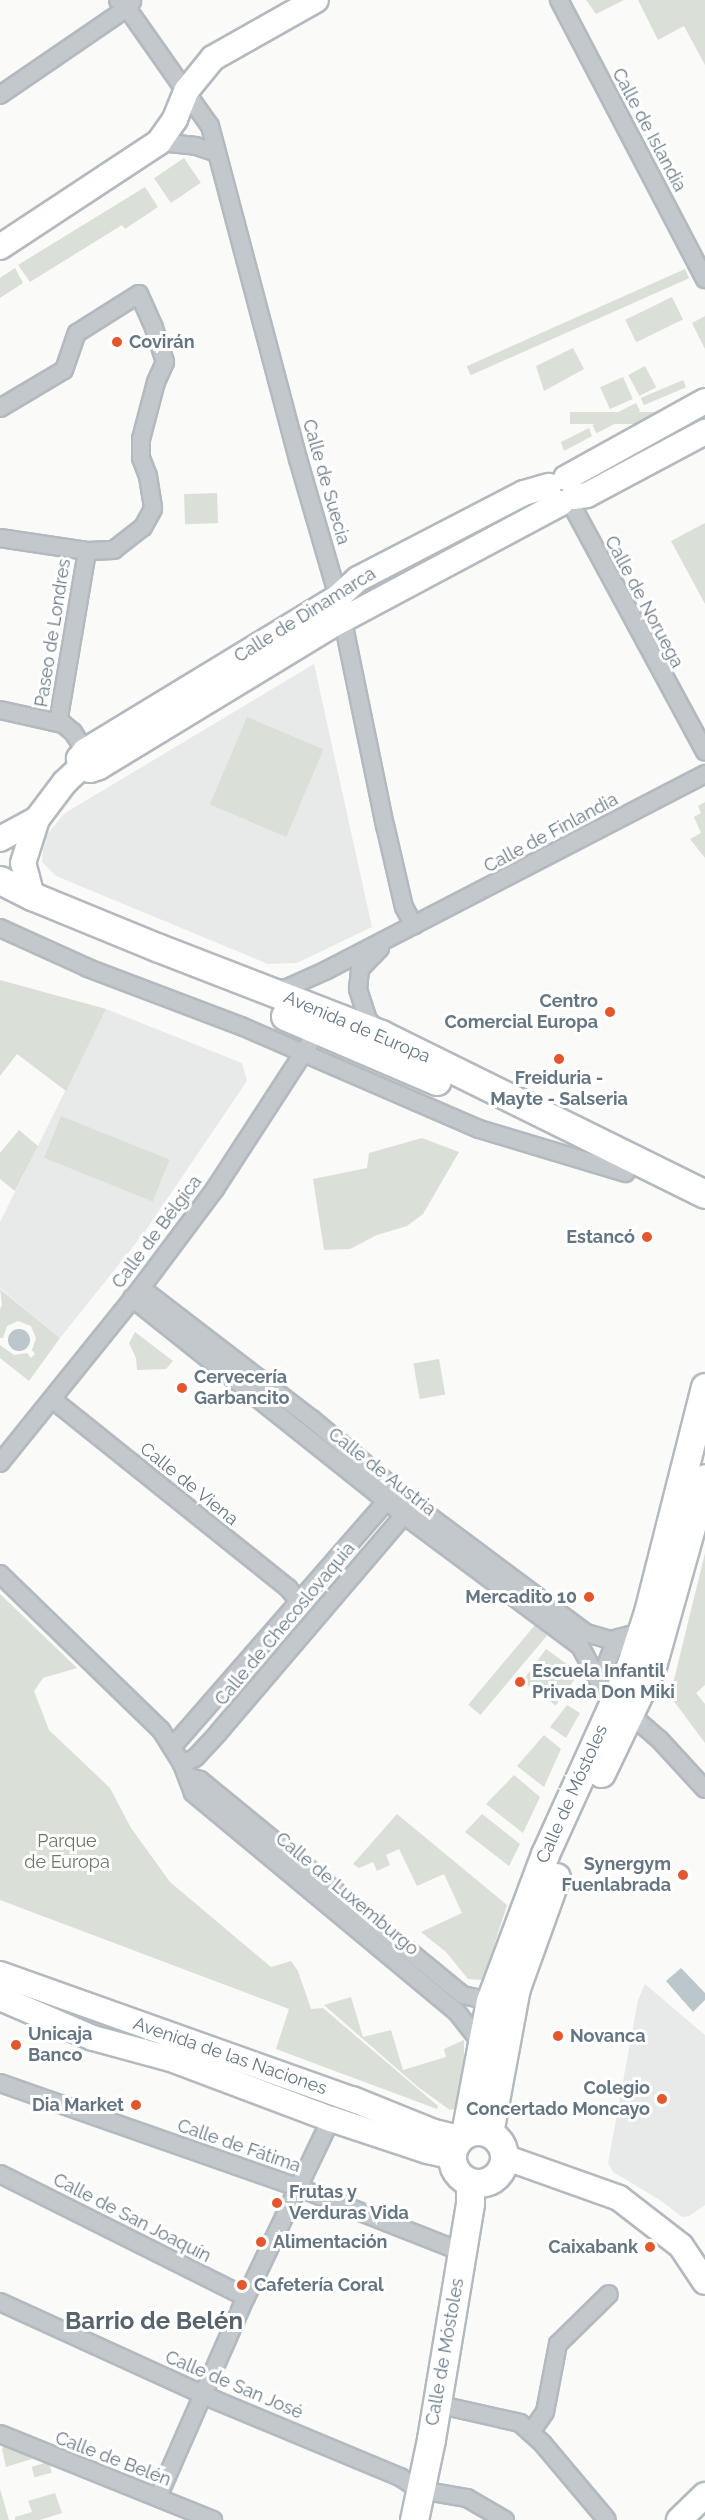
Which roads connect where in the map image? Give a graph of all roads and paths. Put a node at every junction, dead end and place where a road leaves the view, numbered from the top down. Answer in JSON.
{"nodes":[{"id":1,"x":316,"y":0,"type":"edge"},
{"id":2,"x":559,"y":0,"type":"edge"},
{"id":3,"x":126,"y":3,"type":"edge"},
{"id":4,"x":187,"y":90,"type":"junction"},
{"id":5,"x":0,"y":95,"type":"edge"},
{"id":6,"x":159,"y":142,"type":"junction"},
{"id":7,"x":218,"y":153,"type":"junction"},
{"id":8,"x":0,"y":247,"type":"edge"},
{"id":9,"x":705,"y":279,"type":"edge"},
{"id":10,"x":705,"y":401,"type":"edge"},
{"id":11,"x":0,"y":408,"type":"edge"},
{"id":12,"x":705,"y":432,"type":"edge"},
{"id":13,"x":564,"y":493,"type":"junction"},
{"id":14,"x":0,"y":538,"type":"edge"},
{"id":15,"x":87,"y":551,"type":"junction"},
{"id":16,"x":341,"y":608,"type":"junction"},
{"id":17,"x":0,"y":710,"type":"edge"},
{"id":18,"x":58,"y":723,"type":"junction"},
{"id":19,"x":705,"y":752,"type":"edge"},
{"id":20,"x":83,"y":759,"type":"junction"},
{"id":21,"x":705,"y":774,"type":"edge"},
{"id":22,"x":37,"y":819,"type":"junction"},
{"id":23,"x":0,"y":839,"type":"edge"},
{"id":24,"x":0,"y":880,"type":"edge"},
{"id":25,"x":32,"y":897,"type":"junction"},
{"id":26,"x":0,"y":901,"type":"edge"},
{"id":27,"x":414,"y":926,"type":"junction"},
{"id":28,"x":0,"y":928,"type":"edge"},
{"id":29,"x":270,"y":990,"type":"junction"},
{"id":30,"x":323,"y":1021,"type":"junction"},
{"id":31,"x":381,"y":1034,"type":"junction"},
{"id":32,"x":304,"y":1053,"type":"junction"},
{"id":33,"x":626,"y":1173,"type":"junction"},
{"id":34,"x":705,"y":1194,"type":"edge"},
{"id":35,"x":705,"y":1212,"type":"edge"},
{"id":36,"x":136,"y":1293,"type":"junction"},
{"id":37,"x":705,"y":1387,"type":"edge"},
{"id":38,"x":52,"y":1399,"type":"junction"},
{"id":39,"x":0,"y":1463,"type":"edge"},
{"id":40,"x":391,"y":1495,"type":"junction"},
{"id":41,"x":703,"y":1495,"type":"edge"},
{"id":42,"x":409,"y":1509,"type":"junction"},
{"id":43,"x":0,"y":1574,"type":"edge"},
{"id":44,"x":299,"y":1601,"type":"junction"},
{"id":45,"x":634,"y":1634,"type":"junction"},
{"id":46,"x":614,"y":1700,"type":"junction"},
{"id":47,"x":172,"y":1746,"type":"junction"},
{"id":48,"x":185,"y":1770,"type":"junction"},
{"id":49,"x":705,"y":1789,"type":"edge"},
{"id":50,"x":0,"y":1974,"type":"edge"},
{"id":51,"x":0,"y":1998,"type":"edge"},
{"id":52,"x":490,"y":2001,"type":"junction"},
{"id":53,"x":482,"y":2044,"type":"junction"},
{"id":54,"x":0,"y":2083,"type":"edge"},
{"id":55,"x":331,"y":2119,"type":"junction"},
{"id":56,"x":466,"y":2140,"type":"junction"},
{"id":57,"x":504,"y":2157,"type":"junction"},
{"id":58,"x":0,"y":2174,"type":"edge"},
{"id":59,"x":470,"y":2182,"type":"junction"},
{"id":60,"x":297,"y":2187,"type":"junction"},
{"id":61,"x":462,"y":2252,"type":"junction"},
{"id":62,"x":705,"y":2282,"type":"edge"},
{"id":63,"x":609,"y":2294,"type":"dead end"},
{"id":64,"x":246,"y":2297,"type":"junction"},
{"id":65,"x":0,"y":2302,"type":"edge"},
{"id":66,"x":203,"y":2394,"type":"junction"},
{"id":67,"x":436,"y":2404,"type":"junction"},
{"id":68,"x":531,"y":2432,"type":"junction"},
{"id":69,"x":0,"y":2434,"type":"edge"},
{"id":70,"x":426,"y":2491,"type":"junction"},
{"id":71,"x":705,"y":2495,"type":"edge"},
{"id":72,"x":158,"y":2497,"type":"junction"},
{"id":73,"x":213,"y":2520,"type":"edge"},
{"id":74,"x":414,"y":2520,"type":"edge"},
{"id":75,"x":505,"y":2520,"type":"edge"},
{"id":76,"x":607,"y":2520,"type":"edge"},
{"id":77,"x":680,"y":2520,"type":"edge"}],
"edges":[{"from":1,"to":4,"type":"street"},
{"from":2,"to":9,"type":"street","name":"Calle de Islandia"},
{"from":3,"to":4,"type":"street","name":"Calle de Suecia"},
{"from":3,"to":5,"type":"street"},
{"from":4,"to":6,"type":"street"},
{"from":4,"to":7,"type":"street","name":"Calle de Suecia"},
{"from":6,"to":7,"type":"street"},
{"from":6,"to":8,"type":"street"},
{"from":7,"to":16,"type":"street","name":"Calle de Suecia"},
{"from":10,"to":13,"type":"street","name":"Calle de Dinamarca"},
{"from":11,"to":15,"type":"street","name":"Paseo de Londres"},
{"from":12,"to":13,"type":"street","name":"Calle de Dinamarca"},
{"from":13,"to":16,"type":"street","name":"Calle de Dinamarca"},
{"from":13,"to":19,"type":"street","name":"Calle de Noruega"},
{"from":14,"to":15,"type":"street","name":"Paseo de Londres"},
{"from":15,"to":18,"type":"street","name":"Paseo de Londres"},
{"from":16,"to":20,"type":"street","name":"Calle de Dinamarca"},
{"from":16,"to":27,"type":"street","name":"Calle de Suecia"},
{"from":17,"to":18,"type":"street"},
{"from":18,"to":20,"type":"street"},
{"from":20,"to":22,"type":"street"},
{"from":21,"to":27,"type":"street","name":"Calle de Finlandia"},
{"from":22,"to":23,"type":"street"},
{"from":22,"to":25,"type":"street"},
{"from":24,"to":25,"type":"main road","name":"Avenida de Europa"},
{"from":25,"to":29,"type":"main road","name":"Avenida de Europa"},
{"from":26,"to":30,"type":"main road","name":"Avenida de Europa"},
{"from":27,"to":29,"type":"street","name":"Calle de Finlandia"},
{"from":27,"to":31,"type":"street","name":"Calle de Finlandia"},
{"from":28,"to":32,"type":"street","name":"Avenida de Europa"},
{"from":29,"to":30,"type":"main road","name":"Avenida de Europa"},
{"from":30,"to":31,"type":"main road","name":"Avenida de Europa"},
{"from":30,"to":32,"type":"street","name":"Calle de Bélgica"},
{"from":30,"to":33,"type":"main road","name":"Avenida de Europa"},
{"from":31,"to":34,"type":"main road","name":"Avenida de Europa"},
{"from":32,"to":33,"type":"street","name":"Avenida de Europa"},
{"from":32,"to":36,"type":"street","name":"Calle de Bélgica"},
{"from":33,"to":35,"type":"main road","name":"Avenida de Europa"},
{"from":36,"to":38,"type":"street","name":"Calle de Bélgica"},
{"from":36,"to":40,"type":"street","name":"Calle de Austria"},
{"from":37,"to":45,"type":"main road","name":"Calle de Móstoles"},
{"from":38,"to":39,"type":"street","name":"Calle de Bélgica"},
{"from":38,"to":44,"type":"street","name":"Calle de Viena"},
{"from":40,"to":42,"type":"street","name":"Calle de Austria"},
{"from":40,"to":44,"type":"street","name":"Calle de Checoslovaquia"},
{"from":41,"to":46,"type":"main road","name":"Calle de Móstoles"},
{"from":42,"to":45,"type":"street","name":"Calle de Austria"},
{"from":42,"to":46,"type":"street","name":"Calle de Austria"},
{"from":42,"to":48,"type":"street","name":"Calle de Checoslovaquia"},
{"from":43,"to":47,"type":"street","name":"Calle de Luxemburgo"},
{"from":44,"to":47,"type":"street","name":"Calle de Checoslovaquia"},
{"from":45,"to":46,"type":"main road","name":"Calle de Móstoles"},
{"from":46,"to":49,"type":"street","name":"Calle de Austria"},
{"from":46,"to":52,"type":"main road","name":"Calle de Móstoles"},
{"from":46,"to":56,"type":"main road","name":"Calle de Móstoles"},
{"from":47,"to":48,"type":"street","name":"Calle de Luxemburgo"},
{"from":48,"to":52,"type":"street","name":"Calle de Luxemburgo"},
{"from":48,"to":53,"type":"street","name":"Calle de Luxemburgo"},
{"from":50,"to":56,"type":"street","name":"Avenida de las Naciones"},
{"from":51,"to":55,"type":"street","name":"Avenida de las Naciones"},
{"from":52,"to":53,"type":"main road","name":"Calle de Móstoles"},
{"from":53,"to":56,"type":"main road","name":"Calle de Móstoles"},
{"from":54,"to":60,"type":"street","name":"Calle de Fátima"},
{"from":55,"to":56,"type":"street","name":"Avenida de las Naciones"},
{"from":55,"to":60,"type":"street"},
{"from":56,"to":57,"type":"main road"},
{"from":56,"to":59,"type":"main road"},
{"from":57,"to":59,"type":"main road"},
{"from":57,"to":62,"type":"street"},
{"from":58,"to":64,"type":"street","name":"Calle de San Joaquín"},
{"from":59,"to":61,"type":"main road","name":"Calle de Móstoles"},
{"from":60,"to":61,"type":"street","name":"Calle de Fátima"},
{"from":60,"to":64,"type":"street"},
{"from":61,"to":67,"type":"main road","name":"Calle de Móstoles"},
{"from":63,"to":68,"type":"street"},
{"from":64,"to":66,"type":"street"},
{"from":65,"to":66,"type":"street","name":"Calle de San José"},
{"from":66,"to":70,"type":"street","name":"Calle de San José"},
{"from":66,"to":72,"type":"street"},
{"from":67,"to":68,"type":"street"},
{"from":67,"to":70,"type":"main road","name":"Calle de Móstoles"},
{"from":68,"to":76,"type":"street"},
{"from":69,"to":72,"type":"street","name":"Calle de Belén"},
{"from":70,"to":74,"type":"main road","name":"Calle de Móstoles"},
{"from":70,"to":75,"type":"street"},
{"from":71,"to":77,"type":"street"},
{"from":72,"to":73,"type":"street","name":"Calle de Belén"}]}
